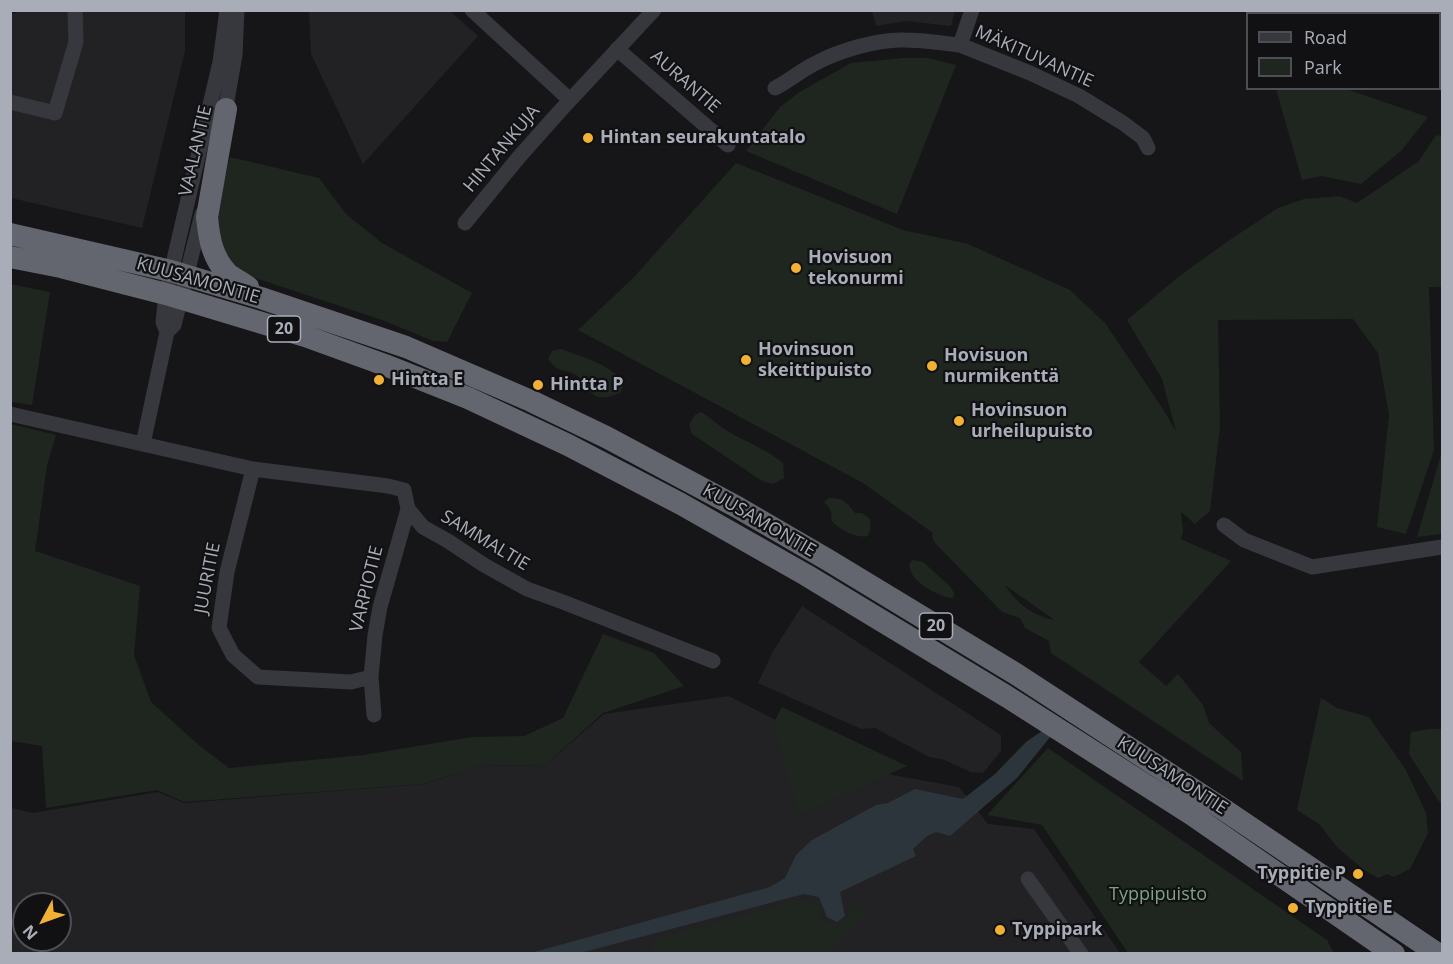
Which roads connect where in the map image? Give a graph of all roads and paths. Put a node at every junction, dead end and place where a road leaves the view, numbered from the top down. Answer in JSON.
{"nodes":[{"id":1,"x":75,"y":10,"type":"edge"},
{"id":2,"x":227,"y":10,"type":"edge"},
{"id":3,"x":237,"y":10,"type":"edge"},
{"id":4,"x":472,"y":10,"type":"edge"},
{"id":5,"x":654,"y":10,"type":"edge"},
{"id":6,"x":972,"y":10,"type":"edge"},
{"id":7,"x":960,"y":45,"type":"junction"},
{"id":8,"x":616,"y":49,"type":"junction"},
{"id":9,"x":775,"y":88,"type":"dead end"},
{"id":10,"x":570,"y":100,"type":"junction"},
{"id":11,"x":10,"y":102,"type":"edge"},
{"id":12,"x":226,"y":109,"type":"junction"},
{"id":13,"x":729,"y":145,"type":"dead end"},
{"id":14,"x":1148,"y":148,"type":"dead end"},
{"id":15,"x":465,"y":223,"type":"dead end"},
{"id":16,"x":10,"y":234,"type":"edge"},
{"id":17,"x":10,"y":257,"type":"edge"},
{"id":18,"x":179,"y":273,"type":"junction"},
{"id":19,"x":173,"y":296,"type":"junction"},
{"id":20,"x":261,"y":298,"type":"junction"},
{"id":21,"x":10,"y":414,"type":"edge"},
{"id":22,"x":143,"y":444,"type":"junction"},
{"id":23,"x":253,"y":468,"type":"junction"},
{"id":24,"x":408,"y":509,"type":"junction"},
{"id":25,"x":1224,"y":525,"type":"dead end"},
{"id":26,"x":1443,"y":547,"type":"edge"},
{"id":27,"x":714,"y":661,"type":"dead end"},
{"id":28,"x":371,"y":677,"type":"junction"},
{"id":29,"x":374,"y":715,"type":"dead end"},
{"id":30,"x":1029,"y":879,"type":"dead end"},
{"id":31,"x":1436,"y":950,"type":"edge"},
{"id":32,"x":1081,"y":954,"type":"edge"},
{"id":33,"x":1394,"y":954,"type":"edge"}],
"edges":[{"from":1,"to":11,"type":"street"},
{"from":2,"to":18,"type":"street","name":"VAALANTIE"},
{"from":3,"to":12,"type":"street","name":"VAALANTIE"},
{"from":4,"to":10,"type":"street"},
{"from":5,"to":8,"type":"street","name":"HINTANKUJA"},
{"from":6,"to":7,"type":"street","name":"MÄKITUVANTIE"},
{"from":7,"to":9,"type":"street","name":"MÄKITUVANTIE"},
{"from":7,"to":14,"type":"street","name":"MÄKITUVANTIE"},
{"from":8,"to":10,"type":"street","name":"HINTANKUJA"},
{"from":8,"to":13,"type":"street","name":"AURANTIE"},
{"from":10,"to":15,"type":"street","name":"HINTANKUJA"},
{"from":12,"to":18,"type":"street","name":"VAALANTIE"},
{"from":12,"to":20,"type":"highway"},
{"from":16,"to":18,"type":"highway","name":"KUUSAMONTIE","number":"20"},
{"from":17,"to":19,"type":"highway","name":"KUUSAMONTIE","number":"20"},
{"from":18,"to":19,"type":"street","name":"VAALANTIE"},
{"from":18,"to":20,"type":"highway","name":"KUUSAMONTIE","number":"20"},
{"from":19,"to":22,"type":"street"},
{"from":19,"to":33,"type":"highway","name":"KUUSAMONTIE","number":"20"},
{"from":20,"to":31,"type":"highway","name":"KUUSAMONTIE","number":"20"},
{"from":21,"to":22,"type":"street","name":"SAMMALTIE"},
{"from":22,"to":23,"type":"street","name":"SAMMALTIE"},
{"from":23,"to":24,"type":"street","name":"SAMMALTIE"},
{"from":23,"to":28,"type":"street","name":"JUURITIE"},
{"from":24,"to":27,"type":"street","name":"SAMMALTIE"},
{"from":24,"to":28,"type":"street","name":"VARPIOTIE"},
{"from":25,"to":26,"type":"street"},
{"from":28,"to":29,"type":"street","name":"VARPIOTIE"},
{"from":30,"to":32,"type":"street"}]}
